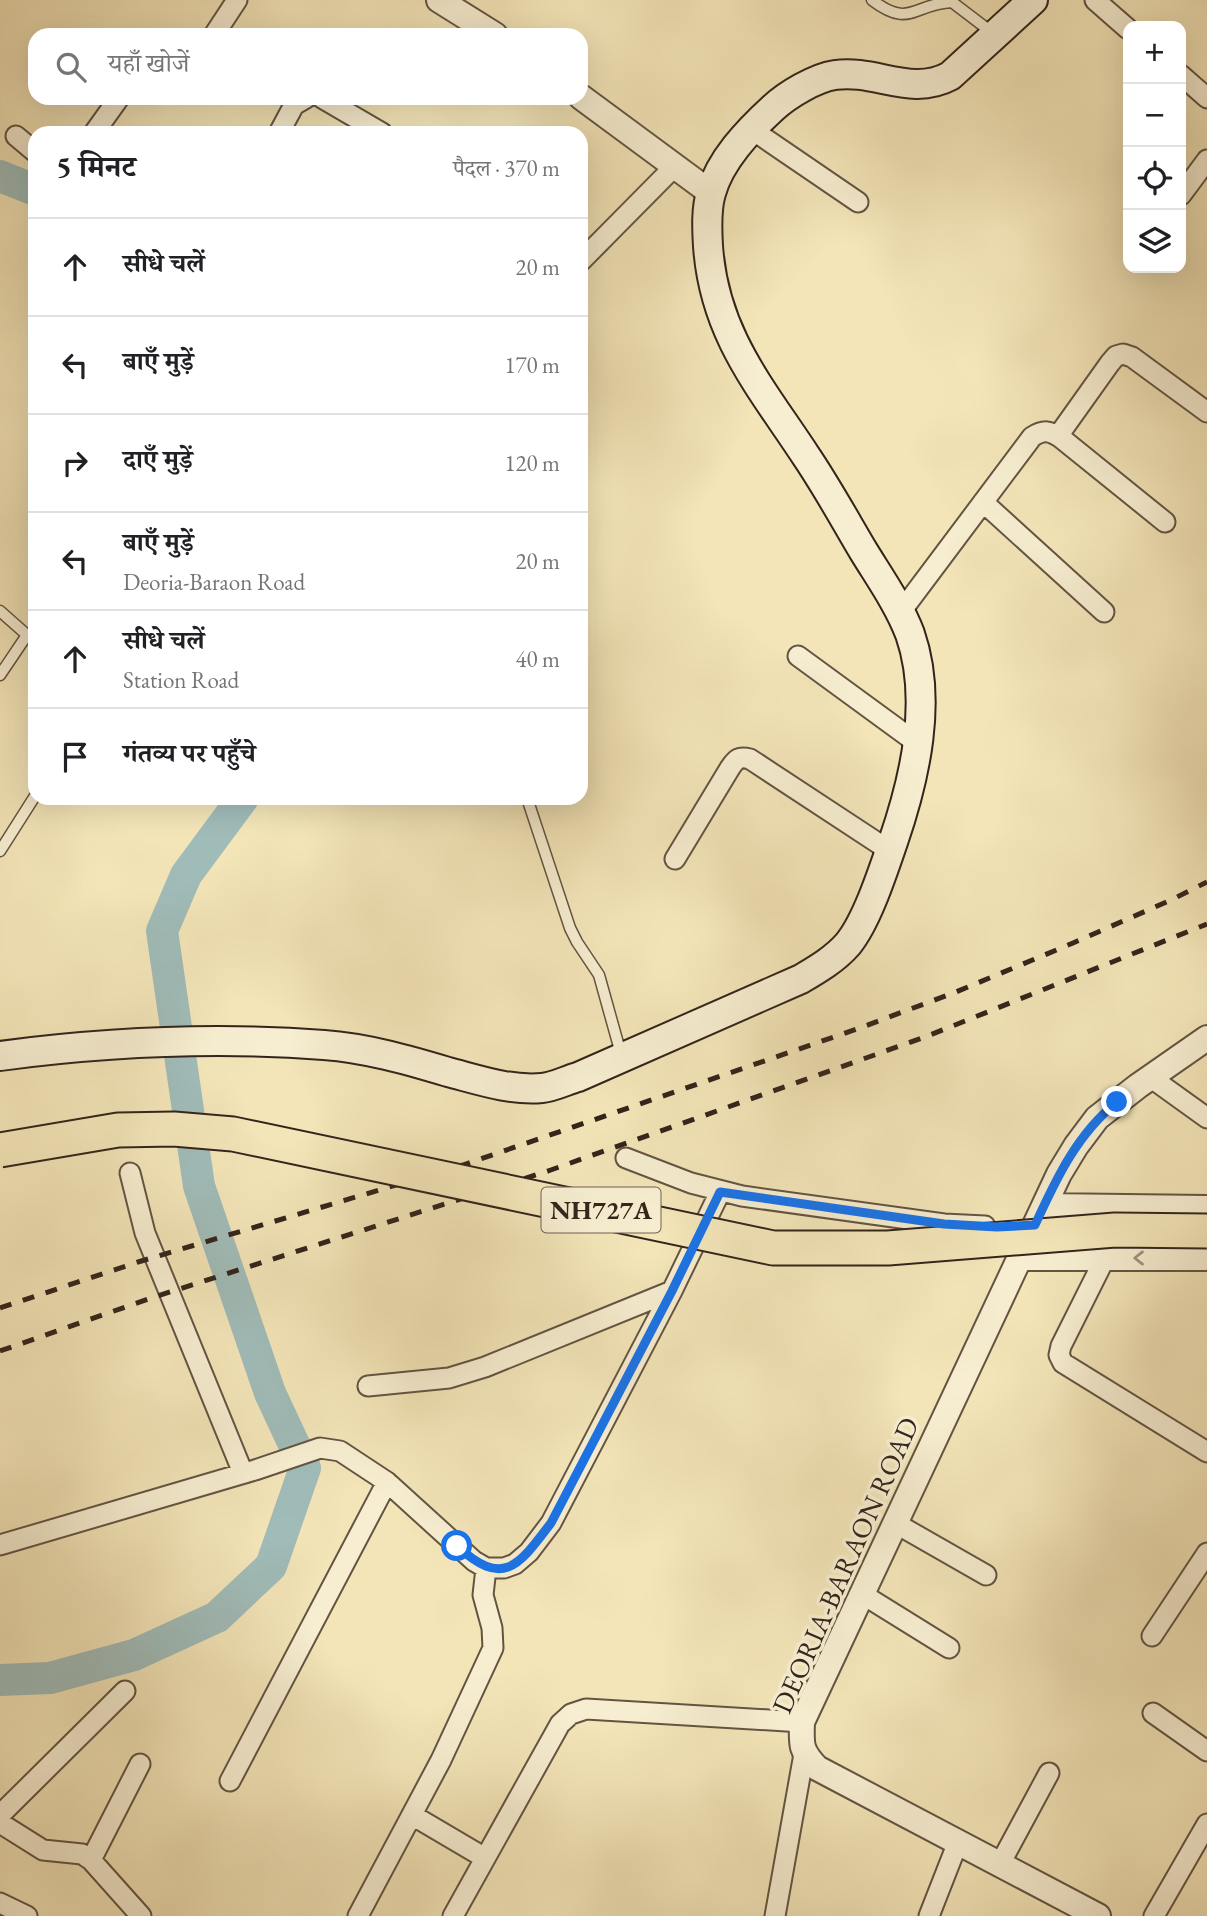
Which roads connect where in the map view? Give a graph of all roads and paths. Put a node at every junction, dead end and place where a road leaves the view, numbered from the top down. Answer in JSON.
{"nodes":[{"id":1,"x":237,"y":0,"type":"edge"},
{"id":2,"x":439,"y":0,"type":"edge"},
{"id":3,"x":872,"y":0,"type":"edge"},
{"id":4,"x":1032,"y":0,"type":"edge"},
{"id":5,"x":1095,"y":0,"type":"edge"},
{"id":6,"x":1123,"y":25,"type":"edge"},
{"id":7,"x":219,"y":28,"type":"edge"},
{"id":8,"x":484,"y":28,"type":"edge"},
{"id":9,"x":995,"y":34,"type":"junction"},
{"id":10,"x":1186,"y":79,"type":"edge"},
{"id":11,"x":1207,"y":98,"type":"edge"},
{"id":12,"x":588,"y":102,"type":"edge"},
{"id":13,"x":114,"y":105,"type":"edge"},
{"id":14,"x":294,"y":105,"type":"edge"},
{"id":15,"x":334,"y":105,"type":"edge"},
{"id":16,"x":99,"y":126,"type":"edge"},
{"id":17,"x":283,"y":126,"type":"edge"},
{"id":18,"x":370,"y":126,"type":"edge"},
{"id":19,"x":751,"y":129,"type":"junction"},
{"id":20,"x":16,"y":135,"type":"dead end"},
{"id":21,"x":28,"y":146,"type":"edge"},
{"id":22,"x":1207,"y":160,"type":"edge"},
{"id":23,"x":674,"y":167,"type":"junction"},
{"id":24,"x":1186,"y":188,"type":"edge"},
{"id":25,"x":711,"y":193,"type":"junction"},
{"id":26,"x":858,"y":202,"type":"dead end"},
{"id":27,"x":588,"y":253,"type":"edge"},
{"id":28,"x":1207,"y":412,"type":"edge"},
{"id":29,"x":1058,"y":436,"type":"junction"},
{"id":30,"x":983,"y":502,"type":"junction"},
{"id":31,"x":1165,"y":522,"type":"dead end"},
{"id":32,"x":0,"y":611,"type":"edge"},
{"id":33,"x":1104,"y":612,"type":"dead end"},
{"id":34,"x":900,"y":613,"type":"junction"},
{"id":35,"x":28,"y":635,"type":"edge"},
{"id":36,"x":28,"y":642,"type":"edge"},
{"id":37,"x":798,"y":656,"type":"dead end"},
{"id":38,"x":0,"y":676,"type":"edge"},
{"id":39,"x":917,"y":743,"type":"junction"},
{"id":40,"x":29,"y":805,"type":"edge"},
{"id":41,"x":529,"y":805,"type":"edge"},
{"id":42,"x":0,"y":851,"type":"edge"},
{"id":43,"x":890,"y":851,"type":"junction"},
{"id":44,"x":676,"y":859,"type":"dead end"},
{"id":45,"x":1207,"y":1038,"type":"edge"},
{"id":46,"x":0,"y":1056,"type":"edge"},
{"id":47,"x":622,"y":1058,"type":"junction"},
{"id":48,"x":1150,"y":1077,"type":"junction"},
{"id":49,"x":1207,"y":1118,"type":"edge"},
{"id":50,"x":0,"y":1150,"type":"edge"},
{"id":51,"x":626,"y":1158,"type":"dead end"},
{"id":52,"x":130,"y":1172,"type":"dead end"},
{"id":53,"x":720,"y":1192,"type":"junction"},
{"id":54,"x":1207,"y":1208,"type":"edge"},
{"id":55,"x":1039,"y":1216,"type":"junction"},
{"id":56,"x":1207,"y":1231,"type":"edge"},
{"id":57,"x":1020,"y":1258,"type":"junction"},
{"id":58,"x":1105,"y":1258,"type":"junction"},
{"id":59,"x":1207,"y":1258,"type":"edge"},
{"id":60,"x":672,"y":1291,"type":"junction"},
{"id":61,"x":368,"y":1386,"type":"dead end"},
{"id":62,"x":1207,"y":1452,"type":"edge"},
{"id":63,"x":249,"y":1472,"type":"junction"},
{"id":64,"x":387,"y":1482,"type":"junction"},
{"id":65,"x":895,"y":1523,"type":"junction"},
{"id":66,"x":0,"y":1545,"type":"edge"},
{"id":67,"x":1207,"y":1553,"type":"edge"},
{"id":68,"x":486,"y":1568,"type":"junction"},
{"id":69,"x":986,"y":1575,"type":"dead end"},
{"id":70,"x":862,"y":1594,"type":"junction"},
{"id":71,"x":1152,"y":1636,"type":"dead end"},
{"id":72,"x":949,"y":1648,"type":"dead end"},
{"id":73,"x":125,"y":1691,"type":"dead end"},
{"id":74,"x":1153,"y":1713,"type":"dead end"},
{"id":75,"x":802,"y":1722,"type":"junction"},
{"id":76,"x":1207,"y":1751,"type":"edge"},
{"id":77,"x":804,"y":1754,"type":"junction"},
{"id":78,"x":140,"y":1764,"type":"dead end"},
{"id":79,"x":1049,"y":1773,"type":"dead end"},
{"id":80,"x":230,"y":1781,"type":"dead end"},
{"id":81,"x":0,"y":1815,"type":"edge"},
{"id":82,"x":412,"y":1815,"type":"junction"},
{"id":83,"x":0,"y":1823,"type":"edge"},
{"id":84,"x":1207,"y":1824,"type":"edge"},
{"id":85,"x":958,"y":1842,"type":"junction"},
{"id":86,"x":485,"y":1857,"type":"junction"},
{"id":87,"x":91,"y":1860,"type":"junction"},
{"id":88,"x":1000,"y":1864,"type":"junction"},
{"id":89,"x":0,"y":1903,"type":"edge"},
{"id":90,"x":27,"y":1916,"type":"edge"},
{"id":91,"x":141,"y":1916,"type":"edge"},
{"id":92,"x":358,"y":1916,"type":"edge"},
{"id":93,"x":453,"y":1916,"type":"edge"},
{"id":94,"x":775,"y":1916,"type":"edge"},
{"id":95,"x":929,"y":1916,"type":"edge"},
{"id":96,"x":1098,"y":1916,"type":"edge"},
{"id":97,"x":1154,"y":1916,"type":"edge"}],
"edges":[{"from":1,"to":7,"type":"street"},
{"from":2,"to":8,"type":"street"},
{"from":3,"to":9,"type":"lane"},
{"from":4,"to":9,"type":"main road"},
{"from":5,"to":6,"type":"street"},
{"from":9,"to":19,"type":"main road"},
{"from":10,"to":11,"type":"street"},
{"from":12,"to":23,"type":"street"},
{"from":13,"to":16,"type":"street"},
{"from":14,"to":17,"type":"street"},
{"from":15,"to":18,"type":"street"},
{"from":19,"to":25,"type":"main road"},
{"from":19,"to":26,"type":"street"},
{"from":20,"to":21,"type":"street"},
{"from":22,"to":24,"type":"street"},
{"from":23,"to":25,"type":"street"},
{"from":23,"to":27,"type":"street"},
{"from":25,"to":34,"type":"main road"},
{"from":28,"to":29,"type":"street"},
{"from":29,"to":30,"type":"street"},
{"from":29,"to":31,"type":"street"},
{"from":30,"to":33,"type":"street"},
{"from":30,"to":34,"type":"street"},
{"from":32,"to":35,"type":"lane"},
{"from":34,"to":39,"type":"main road"},
{"from":36,"to":38,"type":"lane"},
{"from":37,"to":39,"type":"street"},
{"from":39,"to":43,"type":"main road"},
{"from":40,"to":42,"type":"lane"},
{"from":41,"to":47,"type":"lane"},
{"from":43,"to":44,"type":"street"},
{"from":43,"to":47,"type":"main road"},
{"from":45,"to":48,"type":"street","name":"DEORIA-BARAON ROAD"},
{"from":46,"to":47,"type":"main road"},
{"from":48,"to":49,"type":"street"},
{"from":48,"to":55,"type":"street","name":"DEORIA-BARAON ROAD"},
{"from":50,"to":56,"type":"highway","number":"NH727A","bridge":true},
{"from":51,"to":53,"type":"street"},
{"from":52,"to":63,"type":"street"},
{"from":53,"to":55,"type":"street"},
{"from":53,"to":60,"type":"street"},
{"from":54,"to":55,"type":"street"},
{"from":55,"to":57,"type":"street","name":"DEORIA-BARAON ROAD"},
{"from":57,"to":58,"type":"street"},
{"from":57,"to":65,"type":"street","name":"DEORIA-BARAON ROAD"},
{"from":59,"to":58,"type":"street","one_way":true},
{"from":58,"to":62,"type":"street"},
{"from":60,"to":61,"type":"street"},
{"from":60,"to":68,"type":"street"},
{"from":63,"to":64,"type":"street"},
{"from":63,"to":66,"type":"street"},
{"from":64,"to":68,"type":"street"},
{"from":64,"to":80,"type":"street"},
{"from":65,"to":69,"type":"street"},
{"from":65,"to":70,"type":"street","name":"DEORIA-BARAON ROAD"},
{"from":67,"to":71,"type":"street"},
{"from":68,"to":82,"type":"street"},
{"from":70,"to":72,"type":"street"},
{"from":70,"to":75,"type":"street","name":"DEORIA-BARAON ROAD"},
{"from":73,"to":81,"type":"street"},
{"from":74,"to":76,"type":"street"},
{"from":75,"to":77,"type":"street","name":"DEORIA-BARAON ROAD"},
{"from":75,"to":86,"type":"street"},
{"from":77,"to":85,"type":"street","name":"DEORIA-BARAON ROAD"},
{"from":77,"to":94,"type":"street"},
{"from":78,"to":87,"type":"street"},
{"from":79,"to":88,"type":"street"},
{"from":82,"to":86,"type":"street"},
{"from":82,"to":92,"type":"street"},
{"from":83,"to":87,"type":"street"},
{"from":84,"to":97,"type":"street"},
{"from":85,"to":88,"type":"street","name":"DEORIA-BARAON ROAD"},
{"from":85,"to":95,"type":"street"},
{"from":86,"to":93,"type":"street"},
{"from":87,"to":91,"type":"street"},
{"from":88,"to":96,"type":"street","name":"DEORIA-BARAON ROAD"},
{"from":89,"to":90,"type":"street"}]}
